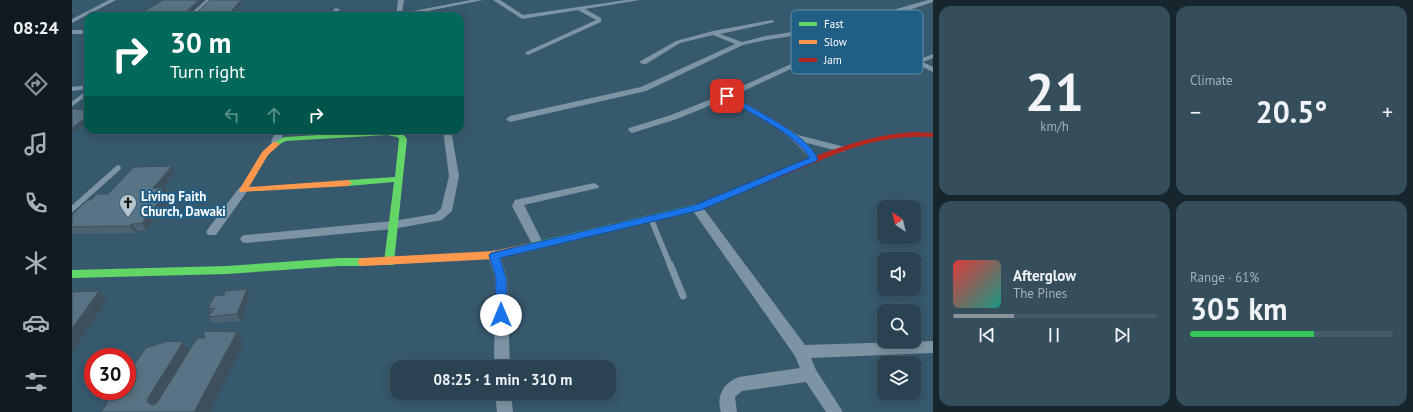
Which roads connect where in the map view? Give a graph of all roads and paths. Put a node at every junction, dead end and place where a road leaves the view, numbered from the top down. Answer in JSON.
{"nodes":[{"id":1,"x":113,"y":0,"type":"edge"},
{"id":2,"x":209,"y":0,"type":"edge"},
{"id":3,"x":401,"y":0,"type":"edge"},
{"id":4,"x":480,"y":0,"type":"edge"},
{"id":5,"x":496,"y":0,"type":"edge"},
{"id":6,"x":637,"y":0,"type":"edge"},
{"id":7,"x":933,"y":0,"type":"edge"},
{"id":8,"x":336,"y":9,"type":"dead end"},
{"id":9,"x":580,"y":9,"type":"junction"},
{"id":10,"x":902,"y":10,"type":"edge"},
{"id":11,"x":90,"y":12,"type":"edge"},
{"id":12,"x":196,"y":12,"type":"edge"},
{"id":13,"x":334,"y":12,"type":"edge"},
{"id":14,"x":399,"y":12,"type":"edge"},
{"id":15,"x":415,"y":12,"type":"edge"},
{"id":16,"x":84,"y":15,"type":"edge"},
{"id":17,"x":72,"y":21,"type":"edge"},
{"id":18,"x":772,"y":22,"type":"dead end"},
{"id":19,"x":72,"y":32,"type":"edge"},
{"id":20,"x":84,"y":32,"type":"edge"},
{"id":21,"x":714,"y":33,"type":"junction"},
{"id":22,"x":791,"y":34,"type":"edge"},
{"id":23,"x":741,"y":44,"type":"junction"},
{"id":24,"x":528,"y":53,"type":"dead end"},
{"id":25,"x":933,"y":56,"type":"edge"},
{"id":26,"x":923,"y":60,"type":"edge"},
{"id":27,"x":643,"y":62,"type":"dead end"},
{"id":28,"x":923,"y":65,"type":"edge"},
{"id":29,"x":791,"y":67,"type":"edge"},
{"id":30,"x":933,"y":70,"type":"edge"},
{"id":31,"x":84,"y":88,"type":"edge"},
{"id":32,"x":72,"y":89,"type":"edge"},
{"id":33,"x":84,"y":95,"type":"edge"},
{"id":34,"x":727,"y":96,"type":"junction"},
{"id":35,"x":72,"y":104,"type":"edge"},
{"id":36,"x":510,"y":119,"type":"dead end"},
{"id":37,"x":632,"y":130,"type":"dead end"},
{"id":38,"x":279,"y":134,"type":"edge"},
{"id":39,"x":358,"y":134,"type":"edge"},
{"id":40,"x":395,"y":134,"type":"edge"},
{"id":41,"x":448,"y":134,"type":"edge"},
{"id":42,"x":933,"y":135,"type":"edge"},
{"id":43,"x":796,"y":137,"type":"junction"},
{"id":44,"x":276,"y":142,"type":"junction"},
{"id":45,"x":842,"y":149,"type":"junction"},
{"id":46,"x":814,"y":159,"type":"junction"},
{"id":47,"x":118,"y":168,"type":"dead end"},
{"id":48,"x":398,"y":179,"type":"junction"},
{"id":49,"x":594,"y":186,"type":"dead end"},
{"id":50,"x":243,"y":190,"type":"junction"},
{"id":51,"x":697,"y":208,"type":"junction"},
{"id":52,"x":72,"y":209,"type":"edge"},
{"id":53,"x":651,"y":219,"type":"junction"},
{"id":54,"x":393,"y":225,"type":"junction"},
{"id":55,"x":212,"y":232,"type":"dead end"},
{"id":56,"x":246,"y":239,"type":"dead end"},
{"id":57,"x":538,"y":246,"type":"junction"},
{"id":58,"x":494,"y":255,"type":"junction"},
{"id":59,"x":388,"y":262,"type":"junction"},
{"id":60,"x":72,"y":274,"type":"edge"},
{"id":61,"x":683,"y":296,"type":"dead end"},
{"id":62,"x":933,"y":347,"type":"edge"},
{"id":63,"x":800,"y":352,"type":"junction"},
{"id":64,"x":502,"y":360,"type":"edge"},
{"id":65,"x":810,"y":374,"type":"junction"},
{"id":66,"x":504,"y":400,"type":"edge"},
{"id":67,"x":505,"y":412,"type":"edge"},
{"id":68,"x":729,"y":412,"type":"edge"},
{"id":69,"x":835,"y":412,"type":"edge"}],
"edges":[{"from":1,"to":11,"type":"street"},
{"from":2,"to":12,"type":"street"},
{"from":3,"to":14,"type":"street"},
{"from":4,"to":15,"type":"street"},
{"from":5,"to":9,"type":"street"},
{"from":6,"to":9,"type":"street"},
{"from":7,"to":10,"type":"street"},
{"from":8,"to":13,"type":"street"},
{"from":9,"to":24,"type":"street"},
{"from":16,"to":17,"type":"street"},
{"from":18,"to":21,"type":"street"},
{"from":19,"to":20,"type":"street"},
{"from":21,"to":23,"type":"street"},
{"from":21,"to":27,"type":"street"},
{"from":22,"to":23,"type":"street"},
{"from":23,"to":36,"type":"street"},
{"from":25,"to":26,"type":"street"},
{"from":28,"to":30,"type":"street"},
{"from":29,"to":34,"type":"street"},
{"from":31,"to":32,"type":"street"},
{"from":33,"to":35,"type":"lane"},
{"from":34,"to":37,"type":"street"},
{"from":34,"to":43,"type":"street"},
{"from":38,"to":44,"type":"street"},
{"from":39,"to":44,"type":"street"},
{"from":40,"to":48,"type":"street"},
{"from":41,"to":54,"type":"street"},
{"from":42,"to":45,"type":"street"},
{"from":43,"to":45,"type":"street"},
{"from":43,"to":46,"type":"street"},
{"from":44,"to":50,"type":"street"},
{"from":45,"to":46,"type":"street"},
{"from":46,"to":51,"type":"street"},
{"from":47,"to":52,"type":"lane"},
{"from":48,"to":50,"type":"street"},
{"from":48,"to":54,"type":"street"},
{"from":49,"to":57,"type":"street"},
{"from":50,"to":55,"type":"street"},
{"from":51,"to":53,"type":"street"},
{"from":51,"to":63,"type":"street"},
{"from":53,"to":57,"type":"street"},
{"from":53,"to":61,"type":"lane"},
{"from":54,"to":56,"type":"street"},
{"from":54,"to":59,"type":"street"},
{"from":57,"to":58,"type":"street"},
{"from":58,"to":59,"type":"street"},
{"from":58,"to":64,"type":"street"},
{"from":59,"to":60,"type":"street"},
{"from":62,"to":63,"type":"street"},
{"from":63,"to":65,"type":"street"},
{"from":65,"to":68,"type":"street"},
{"from":65,"to":69,"type":"street"},
{"from":66,"to":67,"type":"street"}]}
